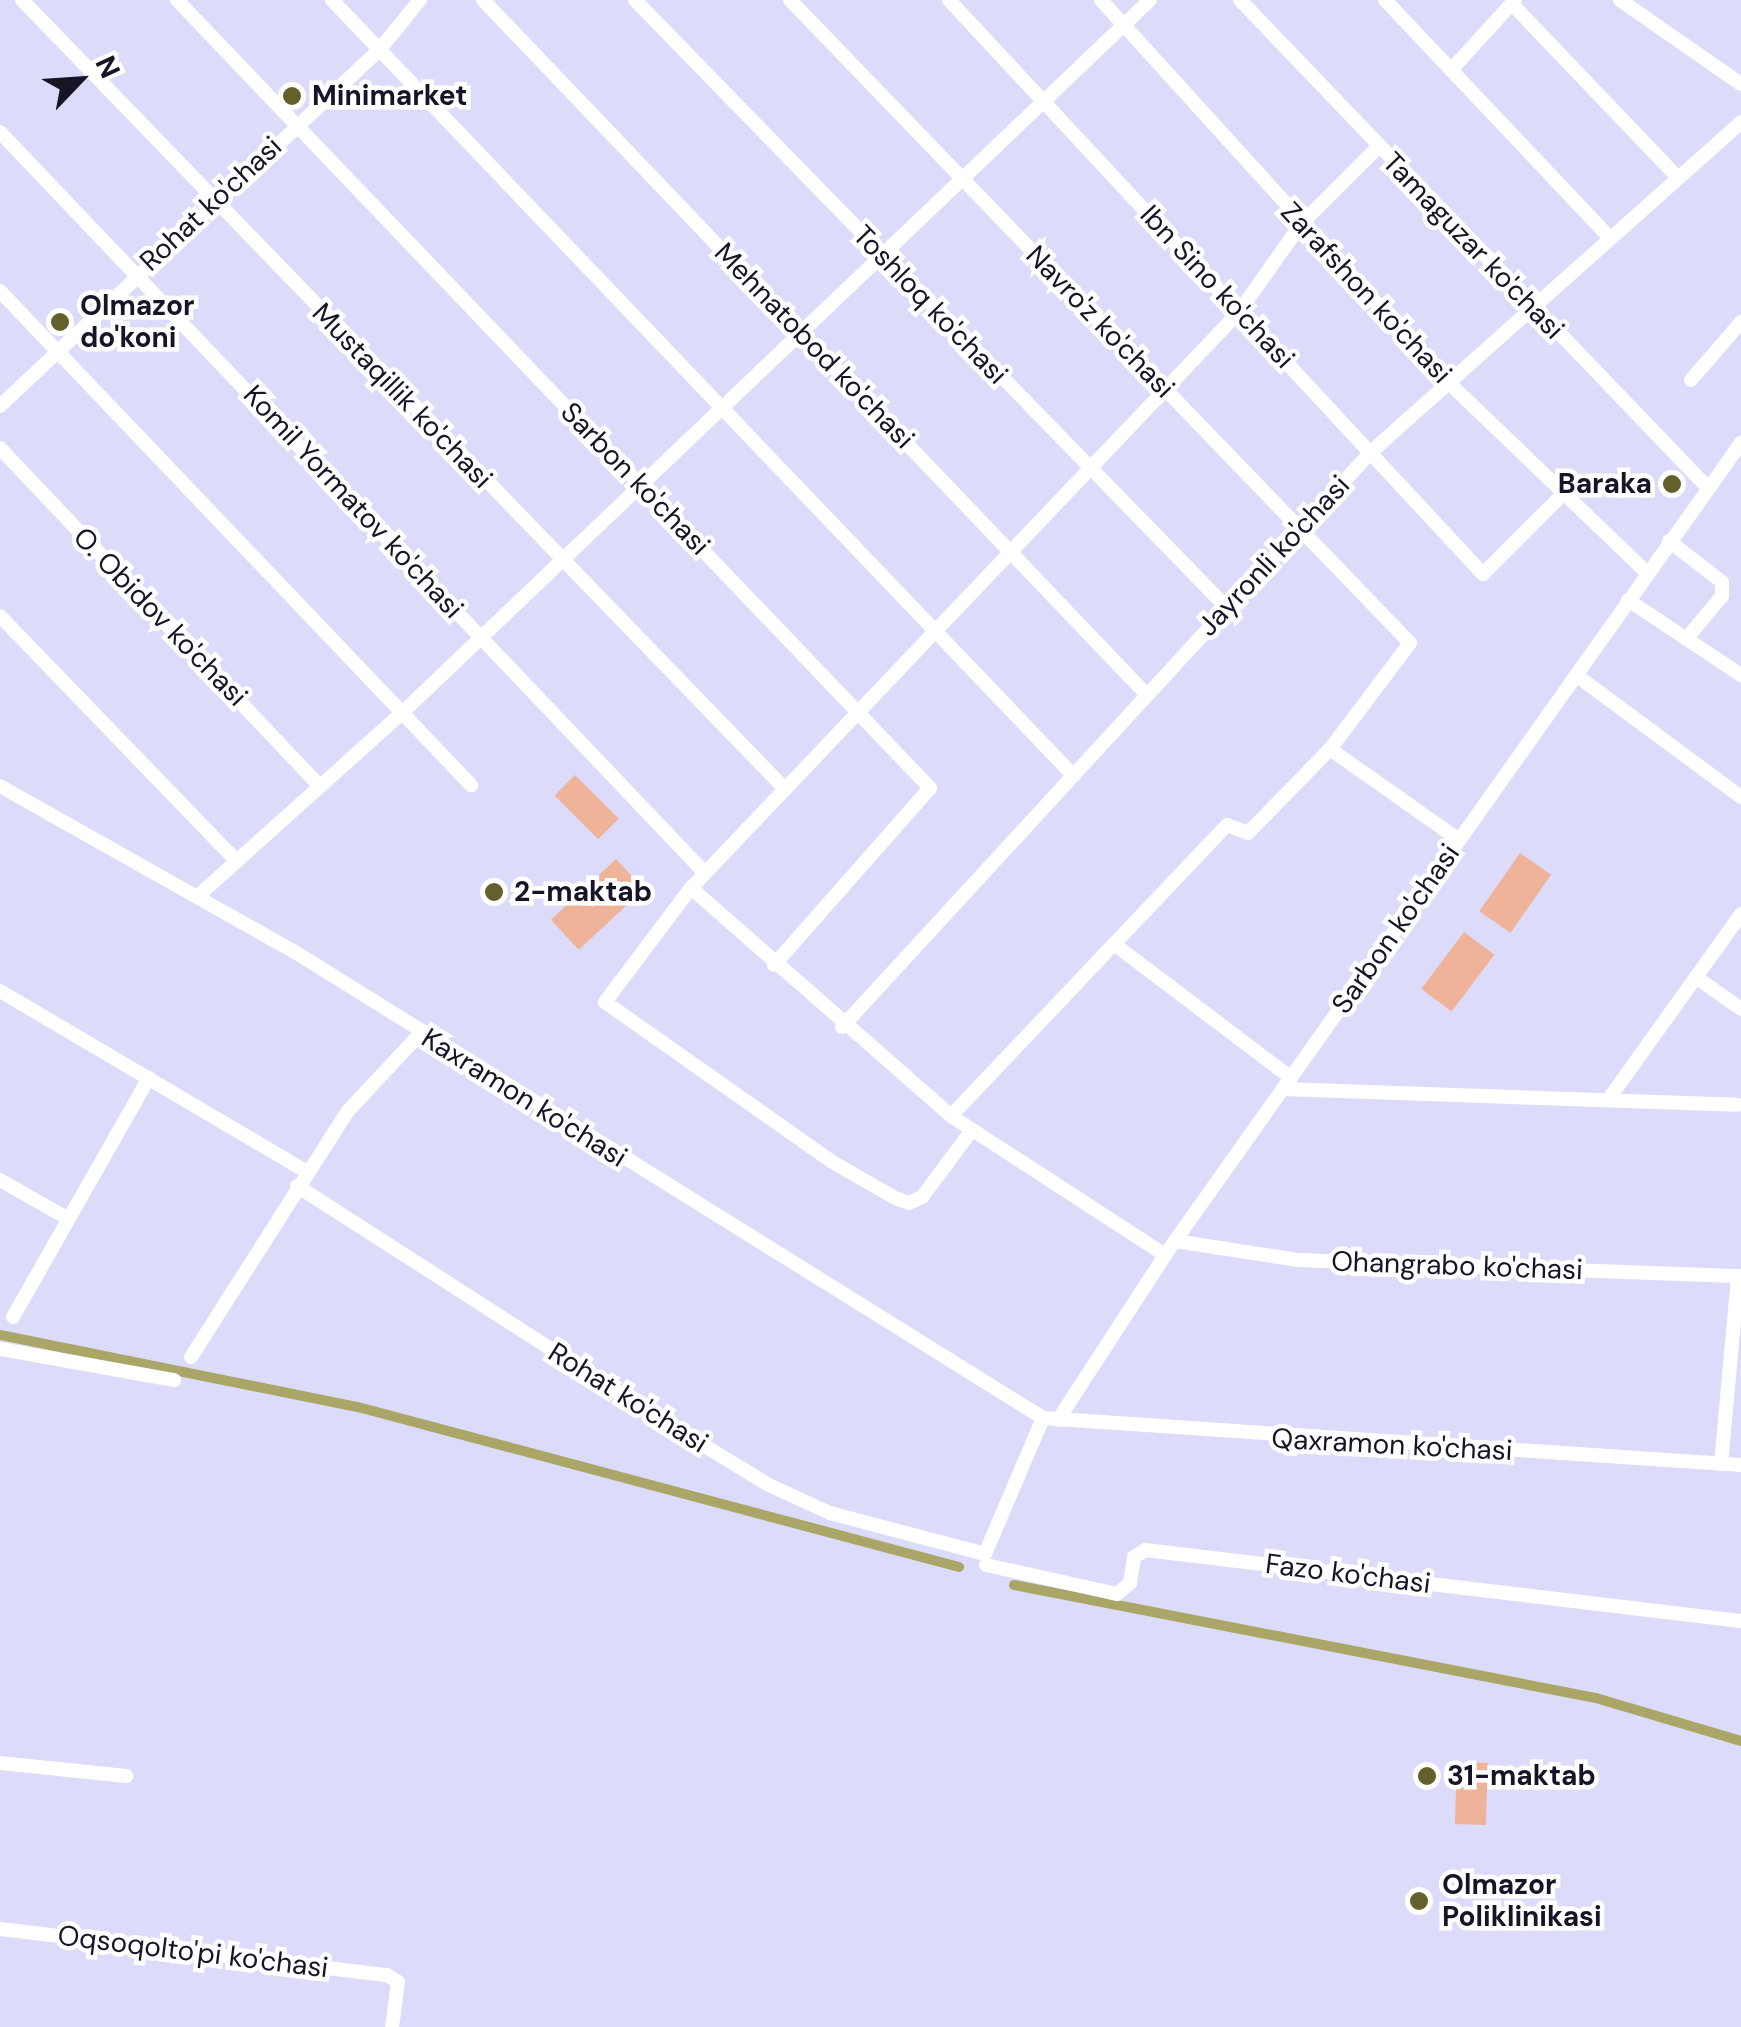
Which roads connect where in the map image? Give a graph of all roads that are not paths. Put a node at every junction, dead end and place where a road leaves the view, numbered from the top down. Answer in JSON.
{"nodes":[{"id":1,"x":22,"y":0,"type":"edge"},
{"id":2,"x":177,"y":0,"type":"edge"},
{"id":3,"x":332,"y":0,"type":"edge"},
{"id":4,"x":420,"y":0,"type":"edge"},
{"id":5,"x":483,"y":0,"type":"edge"},
{"id":6,"x":635,"y":0,"type":"edge"},
{"id":7,"x":790,"y":0,"type":"edge"},
{"id":8,"x":949,"y":0,"type":"edge"},
{"id":9,"x":1101,"y":0,"type":"edge"},
{"id":10,"x":1150,"y":0,"type":"edge"},
{"id":11,"x":1240,"y":0,"type":"edge"},
{"id":12,"x":1385,"y":0,"type":"edge"},
{"id":13,"x":1620,"y":0,"type":"edge"},
{"id":14,"x":1514,"y":2,"type":"edge"},
{"id":15,"x":1124,"y":24,"type":"junction"},
{"id":16,"x":380,"y":49,"type":"junction"},
{"id":17,"x":1452,"y":70,"type":"junction"},
{"id":18,"x":1741,"y":84,"type":"edge"},
{"id":19,"x":1046,"y":101,"type":"junction"},
{"id":20,"x":1741,"y":122,"type":"edge"},
{"id":21,"x":297,"y":124,"type":"junction"},
{"id":22,"x":0,"y":132,"type":"edge"},
{"id":23,"x":1378,"y":147,"type":"junction"},
{"id":24,"x":1678,"y":178,"type":"junction"},
{"id":25,"x":964,"y":179,"type":"junction"},
{"id":26,"x":215,"y":200,"type":"junction"},
{"id":27,"x":1301,"y":224,"type":"junction"},
{"id":28,"x":1610,"y":238,"type":"junction"},
{"id":29,"x":883,"y":257,"type":"junction"},
{"id":30,"x":137,"y":273,"type":"junction"},
{"id":31,"x":0,"y":290,"type":"edge"},
{"id":32,"x":1532,"y":308,"type":"junction"},
{"id":33,"x":1239,"y":312,"type":"junction"},
{"id":34,"x":1741,"y":322,"type":"edge"},
{"id":35,"x":800,"y":333,"type":"junction"},
{"id":36,"x":56,"y":349,"type":"junction"},
{"id":37,"x":1691,"y":380,"type":"dead end"},
{"id":38,"x":1448,"y":382,"type":"junction"},
{"id":39,"x":1162,"y":387,"type":"junction"},
{"id":40,"x":0,"y":406,"type":"edge"},
{"id":41,"x":722,"y":407,"type":"junction"},
{"id":42,"x":1741,"y":443,"type":"edge"},
{"id":43,"x":0,"y":448,"type":"edge"},
{"id":44,"x":1371,"y":452,"type":"junction"},
{"id":45,"x":1087,"y":467,"type":"junction"},
{"id":46,"x":640,"y":486,"type":"junction"},
{"id":47,"x":1708,"y":488,"type":"junction"},
{"id":48,"x":1564,"y":493,"type":"junction"},
{"id":49,"x":1300,"y":526,"type":"junction"},
{"id":50,"x":1670,"y":542,"type":"junction"},
{"id":51,"x":1011,"y":552,"type":"junction"},
{"id":52,"x":559,"y":562,"type":"junction"},
{"id":53,"x":1647,"y":572,"type":"junction"},
{"id":54,"x":1628,"y":600,"type":"junction"},
{"id":55,"x":1227,"y":608,"type":"junction"},
{"id":56,"x":0,"y":616,"type":"edge"},
{"id":57,"x":936,"y":629,"type":"junction"},
{"id":58,"x":480,"y":637,"type":"junction"},
{"id":59,"x":1686,"y":639,"type":"junction"},
{"id":60,"x":1576,"y":675,"type":"junction"},
{"id":61,"x":1741,"y":675,"type":"edge"},
{"id":62,"x":1144,"y":692,"type":"junction"},
{"id":63,"x":860,"y":711,"type":"junction"},
{"id":64,"x":402,"y":712,"type":"junction"},
{"id":65,"x":1330,"y":750,"type":"junction"},
{"id":66,"x":1072,"y":774,"type":"junction"},
{"id":67,"x":4,"y":785,"type":"edge"},
{"id":68,"x":319,"y":785,"type":"junction"},
{"id":69,"x":471,"y":785,"type":"dead end"},
{"id":70,"x":785,"y":789,"type":"junction"},
{"id":71,"x":1741,"y":797,"type":"edge"},
{"id":72,"x":1459,"y":840,"type":"junction"},
{"id":73,"x":236,"y":860,"type":"junction"},
{"id":74,"x":705,"y":873,"type":"junction"},
{"id":75,"x":691,"y":888,"type":"junction"},
{"id":76,"x":199,"y":895,"type":"junction"},
{"id":77,"x":1741,"y":914,"type":"edge"},
{"id":78,"x":1114,"y":944,"type":"junction"},
{"id":79,"x":774,"y":965,"type":"junction"},
{"id":80,"x":1696,"y":977,"type":"junction"},
{"id":81,"x":0,"y":991,"type":"edge"},
{"id":82,"x":1741,"y":1009,"type":"edge"},
{"id":83,"x":842,"y":1027,"type":"junction"},
{"id":84,"x":420,"y":1034,"type":"junction"},
{"id":85,"x":149,"y":1078,"type":"junction"},
{"id":86,"x":1287,"y":1084,"type":"junction"},
{"id":87,"x":1608,"y":1100,"type":"junction"},
{"id":88,"x":1737,"y":1105,"type":"dead end"},
{"id":89,"x":951,"y":1116,"type":"junction"},
{"id":90,"x":972,"y":1130,"type":"junction"},
{"id":91,"x":306,"y":1172,"type":"junction"},
{"id":92,"x":0,"y":1180,"type":"edge"},
{"id":93,"x":297,"y":1186,"type":"junction"},
{"id":94,"x":67,"y":1218,"type":"junction"},
{"id":95,"x":1175,"y":1241,"type":"junction"},
{"id":96,"x":1165,"y":1255,"type":"junction"},
{"id":97,"x":1739,"y":1276,"type":"edge"},
{"id":98,"x":13,"y":1317,"type":"dead end"},
{"id":99,"x":0,"y":1349,"type":"edge"},
{"id":100,"x":191,"y":1357,"type":"dead end"},
{"id":101,"x":174,"y":1380,"type":"dead end"},
{"id":102,"x":1051,"y":1419,"type":"junction"},
{"id":103,"x":1721,"y":1464,"type":"junction"},
{"id":104,"x":1741,"y":1465,"type":"edge"},
{"id":105,"x":985,"y":1560,"type":"junction"},
{"id":106,"x":1741,"y":1621,"type":"edge"},
{"id":107,"x":0,"y":1763,"type":"edge"},
{"id":108,"x":126,"y":1776,"type":"dead end"},
{"id":109,"x":0,"y":1929,"type":"edge"},
{"id":110,"x":392,"y":2027,"type":"edge"}],
"edges":[{"from":1,"to":26,"type":"street","name":"Mustaqillik ko'chasi"},
{"from":2,"to":21,"type":"street","name":"Sarbon ko'chasi"},
{"from":3,"to":16,"type":"street"},
{"from":4,"to":16,"type":"street","name":"Rohat ko'chasi"},
{"from":5,"to":35,"type":"street","name":"Mehnatobod ko'chasi"},
{"from":6,"to":29,"type":"street","name":"Toshloq ko'chasi"},
{"from":7,"to":25,"type":"street","name":"Navro'z ko'chasi"},
{"from":8,"to":19,"type":"street","name":"Ibn Sino ko'chasi"},
{"from":9,"to":15,"type":"street","name":"Zarafshon ko'chasi"},
{"from":10,"to":15,"type":"street"},
{"from":11,"to":23,"type":"street","name":"Tamaguzar ko'chasi"},
{"from":12,"to":17,"type":"street"},
{"from":13,"to":18,"type":"street"},
{"from":14,"to":17,"type":"street"},
{"from":14,"to":24,"type":"street"},
{"from":15,"to":19,"type":"street"},
{"from":15,"to":27,"type":"street","name":"Zarafshon ko'chasi"},
{"from":16,"to":21,"type":"street","name":"Rohat ko'chasi"},
{"from":16,"to":41,"type":"street"},
{"from":17,"to":28,"type":"street"},
{"from":19,"to":25,"type":"street"},
{"from":19,"to":33,"type":"street","name":"Ibn Sino ko'chasi"},
{"from":20,"to":24,"type":"street","name":"Jayronli ko'chasi"},
{"from":21,"to":26,"type":"street","name":"Rohat ko'chasi"},
{"from":21,"to":46,"type":"street","name":"Sarbon ko'chasi"},
{"from":22,"to":30,"type":"street","name":"Komil Yormatov ko'chasi"},
{"from":23,"to":27,"type":"street"},
{"from":23,"to":32,"type":"street","name":"Tamaguzar ko'chasi"},
{"from":24,"to":28,"type":"street","name":"Jayronli ko'chasi"},
{"from":25,"to":29,"type":"street"},
{"from":25,"to":39,"type":"street","name":"Navro'z ko'chasi"},
{"from":26,"to":30,"type":"street","name":"Rohat ko'chasi"},
{"from":26,"to":52,"type":"street","name":"Mustaqillik ko'chasi"},
{"from":27,"to":33,"type":"street"},
{"from":27,"to":38,"type":"street","name":"Zarafshon ko'chasi"},
{"from":28,"to":32,"type":"street","name":"Jayronli ko'chasi"},
{"from":29,"to":35,"type":"street"},
{"from":29,"to":45,"type":"street","name":"Toshloq ko'chasi"},
{"from":30,"to":36,"type":"street","name":"Rohat ko'chasi"},
{"from":30,"to":58,"type":"street","name":"Komil Yormatov ko'chasi"},
{"from":31,"to":36,"type":"street"},
{"from":32,"to":38,"type":"street","name":"Jayronli ko'chasi"},
{"from":32,"to":47,"type":"street","name":"Tamaguzar ko'chasi"},
{"from":33,"to":39,"type":"street"},
{"from":33,"to":44,"type":"street","name":"Ibn Sino ko'chasi"},
{"from":34,"to":37,"type":"street"},
{"from":35,"to":41,"type":"street"},
{"from":35,"to":51,"type":"street","name":"Mehnatobod ko'chasi"},
{"from":36,"to":40,"type":"street","name":"Rohat ko'chasi"},
{"from":36,"to":64,"type":"street"},
{"from":38,"to":44,"type":"street","name":"Jayronli ko'chasi"},
{"from":38,"to":48,"type":"street","name":"Zarafshon ko'chasi"},
{"from":39,"to":45,"type":"street"},
{"from":39,"to":49,"type":"street","name":"Navro'z ko'chasi"},
{"from":41,"to":46,"type":"street"},
{"from":41,"to":57,"type":"street"},
{"from":42,"to":47,"type":"street","name":"Sarbon ko'chasi"},
{"from":43,"to":68,"type":"street","name":"O. Obidov ko'chasi"},
{"from":44,"to":48,"type":"street","name":"Ibn Sino ko'chasi"},
{"from":44,"to":49,"type":"street","name":"Jayronli ko'chasi"},
{"from":45,"to":51,"type":"street"},
{"from":45,"to":55,"type":"street","name":"Toshloq ko'chasi"},
{"from":46,"to":52,"type":"street"},
{"from":46,"to":63,"type":"street","name":"Sarbon ko'chasi"},
{"from":47,"to":50,"type":"street","name":"Sarbon ko'chasi"},
{"from":48,"to":53,"type":"street","name":"Zarafshon ko'chasi"},
{"from":49,"to":55,"type":"street","name":"Jayronli ko'chasi"},
{"from":49,"to":65,"type":"street","name":"Navro'z ko'chasi"},
{"from":50,"to":53,"type":"street","name":"Sarbon ko'chasi"},
{"from":50,"to":59,"type":"street"},
{"from":51,"to":57,"type":"street"},
{"from":51,"to":62,"type":"street","name":"Mehnatobod ko'chasi"},
{"from":52,"to":58,"type":"street"},
{"from":52,"to":70,"type":"street","name":"Mustaqillik ko'chasi"},
{"from":53,"to":54,"type":"street","name":"Sarbon ko'chasi"},
{"from":54,"to":59,"type":"street"},
{"from":54,"to":60,"type":"street","name":"Sarbon ko'chasi"},
{"from":55,"to":62,"type":"street","name":"Jayronli ko'chasi"},
{"from":56,"to":73,"type":"street"},
{"from":57,"to":63,"type":"street"},
{"from":57,"to":66,"type":"street"},
{"from":58,"to":64,"type":"street"},
{"from":58,"to":74,"type":"street","name":"Komil Yormatov ko'chasi"},
{"from":59,"to":61,"type":"street"},
{"from":60,"to":71,"type":"street"},
{"from":60,"to":72,"type":"street","name":"Sarbon ko'chasi"},
{"from":62,"to":66,"type":"street","name":"Jayronli ko'chasi"},
{"from":63,"to":70,"type":"street"},
{"from":63,"to":79,"type":"street","name":"Sarbon ko'chasi"},
{"from":64,"to":68,"type":"street"},
{"from":64,"to":69,"type":"street"},
{"from":65,"to":72,"type":"street"},
{"from":65,"to":78,"type":"street"},
{"from":66,"to":83,"type":"street","name":"Jayronli ko'chasi"},
{"from":67,"to":76,"type":"street","name":"Kaxramon ko'chasi"},
{"from":68,"to":73,"type":"street"},
{"from":70,"to":74,"type":"street"},
{"from":72,"to":86,"type":"street","name":"Sarbon ko'chasi"},
{"from":73,"to":76,"type":"street"},
{"from":74,"to":75,"type":"street"},
{"from":75,"to":79,"type":"street"},
{"from":75,"to":90,"type":"street"},
{"from":76,"to":84,"type":"street","name":"Kaxramon ko'chasi"},
{"from":77,"to":80,"type":"street"},
{"from":78,"to":86,"type":"street"},
{"from":78,"to":89,"type":"street"},
{"from":79,"to":83,"type":"street"},
{"from":80,"to":82,"type":"street"},
{"from":80,"to":87,"type":"street"},
{"from":81,"to":85,"type":"street"},
{"from":83,"to":89,"type":"street"},
{"from":84,"to":91,"type":"street"},
{"from":84,"to":102,"type":"street","name":"Kaxramon ko'chasi"},
{"from":85,"to":91,"type":"street"},
{"from":85,"to":94,"type":"street"},
{"from":86,"to":87,"type":"street"},
{"from":86,"to":95,"type":"street","name":"Sarbon ko'chasi"},
{"from":87,"to":88,"type":"street"},
{"from":89,"to":90,"type":"street"},
{"from":90,"to":96,"type":"street"},
{"from":91,"to":93,"type":"street"},
{"from":92,"to":94,"type":"street"},
{"from":93,"to":100,"type":"street"},
{"from":93,"to":105,"type":"street","name":"Rohat ko'chasi"},
{"from":94,"to":98,"type":"street"},
{"from":95,"to":96,"type":"street","name":"Sarbon ko'chasi"},
{"from":95,"to":97,"type":"street","name":"Ohangrabo ko'chasi"},
{"from":96,"to":102,"type":"street","name":"Sarbon ko'chasi"},
{"from":97,"to":103,"type":"street"},
{"from":99,"to":101,"type":"street"},
{"from":102,"to":103,"type":"street","name":"Qaxramon ko'chasi"},
{"from":102,"to":105,"type":"street","name":"Sarbon ko'chasi"},
{"from":103,"to":104,"type":"street","name":"Qaxramon ko'chasi"},
{"from":105,"to":106,"type":"street","name":"Fazo ko'chasi"},
{"from":107,"to":108,"type":"street"},
{"from":109,"to":110,"type":"street","name":"Oqsoqolto'pi ko'chasi"}]}
